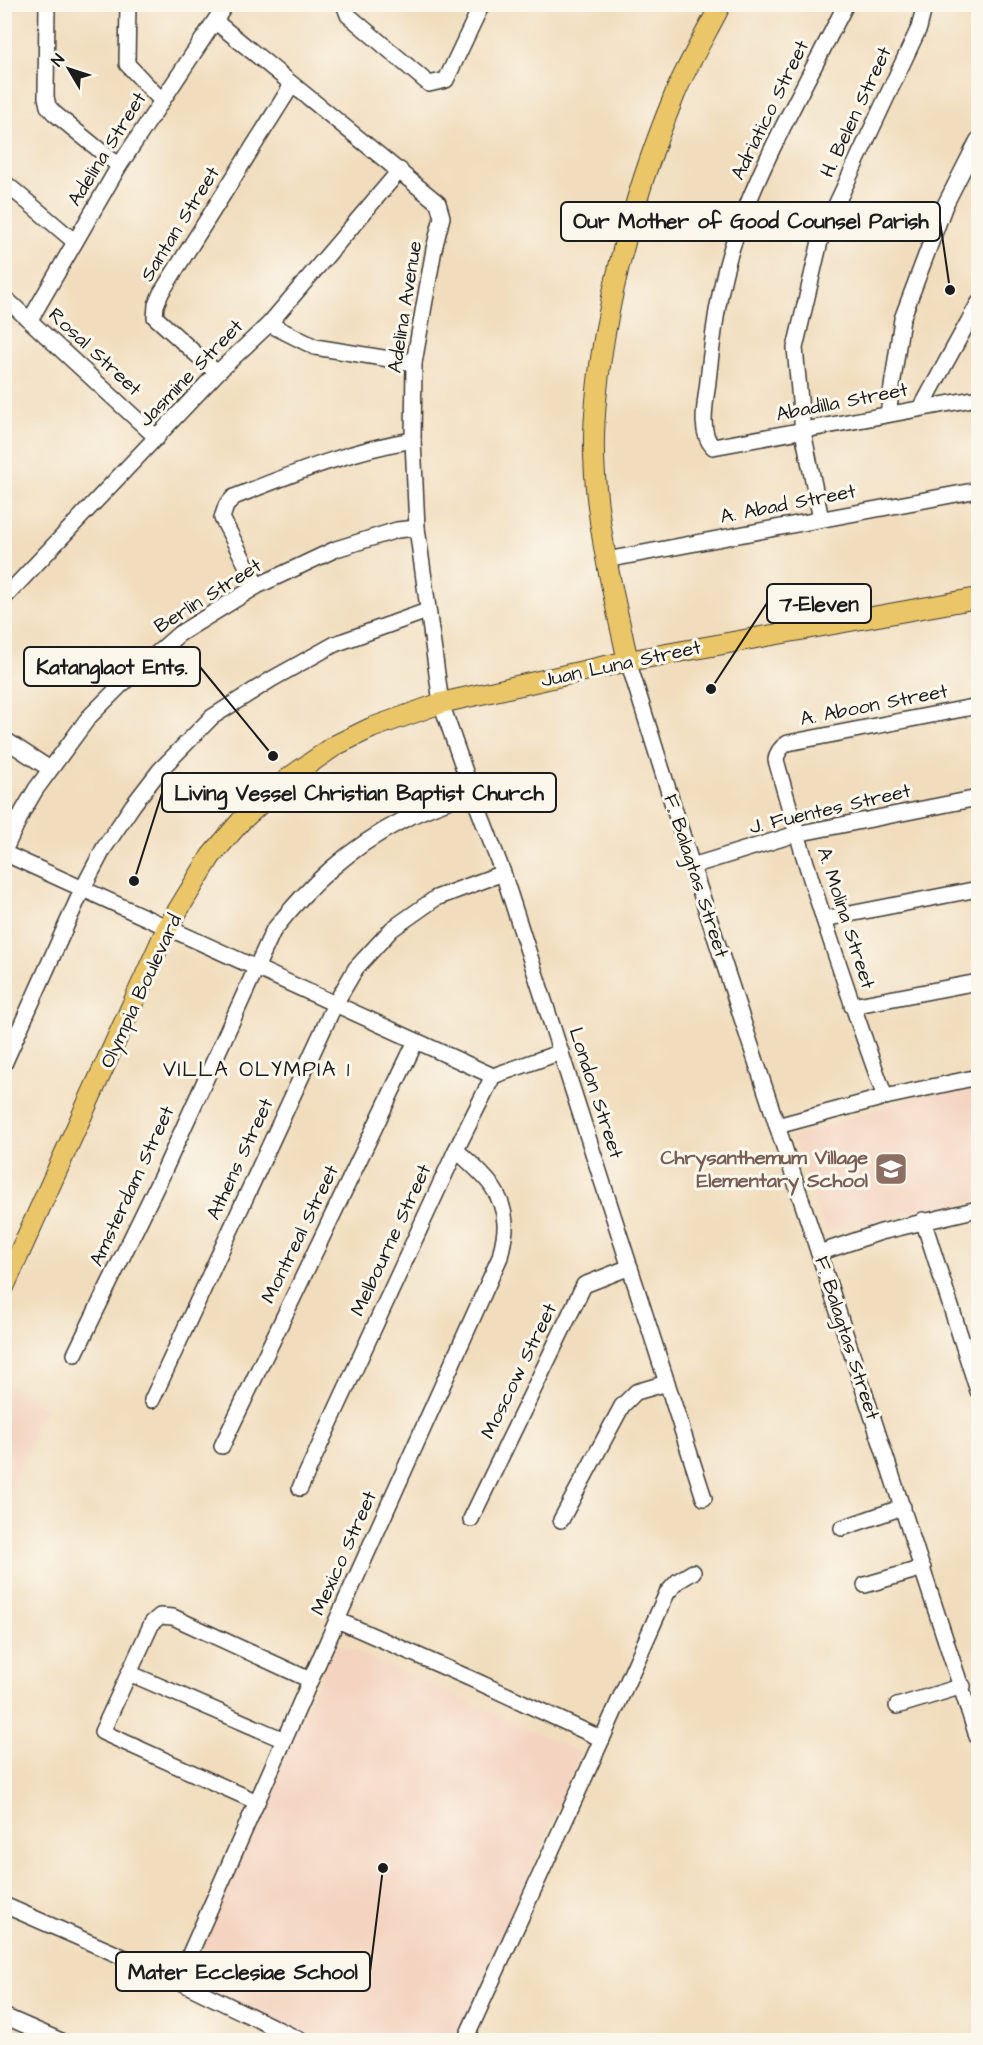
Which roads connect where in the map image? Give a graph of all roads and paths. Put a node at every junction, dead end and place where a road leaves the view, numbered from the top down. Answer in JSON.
{"nodes":[{"id":1,"x":47,"y":4,"type":"edge"},
{"id":2,"x":128,"y":4,"type":"edge"},
{"id":3,"x":226,"y":4,"type":"edge"},
{"id":4,"x":344,"y":4,"type":"edge"},
{"id":5,"x":721,"y":4,"type":"edge"},
{"id":6,"x":846,"y":4,"type":"edge"},
{"id":7,"x":925,"y":4,"type":"edge"},
{"id":8,"x":478,"y":7,"type":"edge"},
{"id":9,"x":216,"y":22,"type":"junction"},
{"id":10,"x":292,"y":84,"type":"junction"},
{"id":11,"x":161,"y":100,"type":"junction"},
{"id":12,"x":978,"y":140,"type":"edge"},
{"id":13,"x":119,"y":166,"type":"junction"},
{"id":14,"x":400,"y":170,"type":"junction"},
{"id":15,"x":4,"y":182,"type":"edge"},
{"id":16,"x":75,"y":242,"type":"junction"},
{"id":17,"x":4,"y":297,"type":"edge"},
{"id":18,"x":978,"y":304,"type":"edge"},
{"id":19,"x":30,"y":320,"type":"junction"},
{"id":20,"x":269,"y":324,"type":"junction"},
{"id":21,"x":414,"y":363,"type":"junction"},
{"id":22,"x":217,"y":373,"type":"junction"},
{"id":23,"x":978,"y":398,"type":"edge"},
{"id":24,"x":921,"y":408,"type":"junction"},
{"id":25,"x":888,"y":414,"type":"junction"},
{"id":26,"x":803,"y":432,"type":"junction"},
{"id":27,"x":157,"y":438,"type":"junction"},
{"id":28,"x":413,"y":440,"type":"junction"},
{"id":29,"x":712,"y":447,"type":"joint"},
{"id":30,"x":978,"y":490,"type":"edge"},
{"id":31,"x":821,"y":519,"type":"junction"},
{"id":32,"x":417,"y":528,"type":"junction"},
{"id":33,"x":606,"y":560,"type":"junction"},
{"id":34,"x":257,"y":586,"type":"junction"},
{"id":35,"x":4,"y":598,"type":"edge"},
{"id":36,"x":978,"y":598,"type":"edge"},
{"id":37,"x":427,"y":611,"type":"junction"},
{"id":38,"x":628,"y":661,"type":"junction"},
{"id":39,"x":441,"y":703,"type":"junction"},
{"id":40,"x":978,"y":706,"type":"edge"},
{"id":41,"x":4,"y":739,"type":"edge"},
{"id":42,"x":779,"y":750,"type":"joint"},
{"id":43,"x":50,"y":769,"type":"junction"},
{"id":44,"x":472,"y":792,"type":"junction"},
{"id":45,"x":978,"y":798,"type":"edge"},
{"id":46,"x":796,"y":834,"type":"junction"},
{"id":47,"x":4,"y":852,"type":"edge"},
{"id":48,"x":692,"y":866,"type":"junction"},
{"id":49,"x":503,"y":873,"type":"junction"},
{"id":50,"x":978,"y":889,"type":"edge"},
{"id":51,"x":82,"y":890,"type":"junction"},
{"id":52,"x":824,"y":918,"type":"junction"},
{"id":53,"x":167,"y":928,"type":"junction"},
{"id":54,"x":256,"y":968,"type":"junction"},
{"id":55,"x":978,"y":982,"type":"edge"},
{"id":56,"x":335,"y":1004,"type":"junction"},
{"id":57,"x":852,"y":1006,"type":"junction"},
{"id":58,"x":416,"y":1041,"type":"junction"},
{"id":59,"x":561,"y":1052,"type":"junction"},
{"id":60,"x":4,"y":1064,"type":"edge"},
{"id":61,"x":493,"y":1076,"type":"junction"},
{"id":62,"x":978,"y":1077,"type":"edge"},
{"id":63,"x":885,"y":1097,"type":"junction"},
{"id":64,"x":777,"y":1126,"type":"junction"},
{"id":65,"x":456,"y":1150,"type":"junction"},
{"id":66,"x":978,"y":1209,"type":"edge"},
{"id":67,"x":923,"y":1220,"type":"junction"},
{"id":68,"x":819,"y":1253,"type":"junction"},
{"id":69,"x":630,"y":1267,"type":"junction"},
{"id":70,"x":4,"y":1287,"type":"edge"},
{"id":71,"x":75,"y":1354,"type":"dead end"},
{"id":72,"x":667,"y":1383,"type":"junction"},
{"id":73,"x":978,"y":1391,"type":"edge"},
{"id":74,"x":152,"y":1400,"type":"dead end"},
{"id":75,"x":222,"y":1446,"type":"dead end"},
{"id":76,"x":300,"y":1488,"type":"dead end"},
{"id":77,"x":704,"y":1498,"type":"dead end"},
{"id":78,"x":903,"y":1507,"type":"junction"},
{"id":79,"x":471,"y":1519,"type":"dead end"},
{"id":80,"x":561,"y":1520,"type":"dead end"},
{"id":81,"x":842,"y":1528,"type":"dead end"},
{"id":82,"x":923,"y":1568,"type":"junction"},
{"id":83,"x":693,"y":1572,"type":"dead end"},
{"id":84,"x":865,"y":1585,"type":"dead end"},
{"id":85,"x":336,"y":1620,"type":"junction"},
{"id":86,"x":129,"y":1672,"type":"junction"},
{"id":87,"x":310,"y":1680,"type":"junction"},
{"id":88,"x":963,"y":1686,"type":"junction"},
{"id":89,"x":897,"y":1706,"type":"dead end"},
{"id":90,"x":602,"y":1739,"type":"junction"},
{"id":91,"x":978,"y":1739,"type":"edge"},
{"id":92,"x":284,"y":1740,"type":"junction"},
{"id":93,"x":257,"y":1802,"type":"junction"},
{"id":94,"x":4,"y":1905,"type":"edge"},
{"id":95,"x":178,"y":1981,"type":"junction"},
{"id":96,"x":4,"y":2016,"type":"edge"},
{"id":97,"x":59,"y":2040,"type":"edge"},
{"id":98,"x":300,"y":2040,"type":"edge"},
{"id":99,"x":465,"y":2040,"type":"edge"}],
"edges":[{"from":1,"to":13,"type":"street"},
{"from":2,"to":11,"type":"street"},
{"from":3,"to":9,"type":"street","name":"Adelina Street"},
{"from":4,"to":8,"type":"street"},
{"from":5,"to":33,"type":"main road","name":"F. Balagtas Street"},
{"from":6,"to":29,"type":"street","name":"Adriatico Street"},
{"from":7,"to":26,"type":"street","name":"H. Belen Street"},
{"from":9,"to":10,"type":"street","name":"Adelina Avenue"},
{"from":9,"to":11,"type":"street","name":"Adelina Street"},
{"from":10,"to":14,"type":"street","name":"Adelina Avenue"},
{"from":10,"to":22,"type":"street","name":"Santan Street"},
{"from":11,"to":13,"type":"street","name":"Adelina Street"},
{"from":12,"to":25,"type":"street"},
{"from":13,"to":16,"type":"street","name":"Adelina Street"},
{"from":14,"to":20,"type":"street","name":"Jasmine Street"},
{"from":14,"to":21,"type":"street","name":"Adelina Avenue"},
{"from":15,"to":16,"type":"street"},
{"from":16,"to":19,"type":"street","name":"Adelina Street"},
{"from":17,"to":19,"type":"street","name":"Rosal Street"},
{"from":18,"to":24,"type":"street"},
{"from":19,"to":27,"type":"street","name":"Rosal Street"},
{"from":20,"to":21,"type":"street"},
{"from":20,"to":22,"type":"street","name":"Jasmine Street"},
{"from":21,"to":28,"type":"street","name":"Adelina Avenue"},
{"from":22,"to":27,"type":"street","name":"Jasmine Street"},
{"from":23,"to":24,"type":"street","name":"Abadilla Street"},
{"from":24,"to":25,"type":"street","name":"Abadilla Street"},
{"from":25,"to":26,"type":"street","name":"Abadilla Street"},
{"from":26,"to":29,"type":"street","name":"Abadilla Street"},
{"from":26,"to":31,"type":"street","name":"H. Belen Street"},
{"from":27,"to":35,"type":"street","name":"Jasmine Street"},
{"from":28,"to":32,"type":"street","name":"Adelina Avenue"},
{"from":28,"to":34,"type":"street"},
{"from":30,"to":31,"type":"street","name":"A. Abad Street"},
{"from":31,"to":33,"type":"street","name":"A. Abad Street"},
{"from":32,"to":34,"type":"street","name":"Berlin Street"},
{"from":32,"to":37,"type":"street","name":"Adelina Avenue"},
{"from":33,"to":38,"type":"main road","name":"F. Balagtas Street"},
{"from":34,"to":43,"type":"street","name":"Berlin Street"},
{"from":36,"to":38,"type":"main road","name":"Juan Luna Street"},
{"from":37,"to":39,"type":"street","name":"Adelina Avenue"},
{"from":37,"to":51,"type":"street"},
{"from":38,"to":39,"type":"main road","name":"Juan Luna Street"},
{"from":38,"to":48,"type":"street","name":"F. Balagtas Street"},
{"from":39,"to":44,"type":"street","name":"London Street"},
{"from":39,"to":53,"type":"main road","name":"Olympia Boulevard"},
{"from":40,"to":42,"type":"street","name":"A. Aboon Street"},
{"from":41,"to":43,"type":"street"},
{"from":42,"to":46,"type":"street","name":"A. Molina Street"},
{"from":43,"to":47,"type":"street","name":"Berlin Street"},
{"from":44,"to":49,"type":"street","name":"London Street"},
{"from":44,"to":54,"type":"street","name":"Amsterdam Street"},
{"from":45,"to":46,"type":"street","name":"J. Fuentes Street"},
{"from":46,"to":48,"type":"street","name":"J. Fuentes Street"},
{"from":46,"to":52,"type":"street","name":"A. Molina Street"},
{"from":47,"to":51,"type":"street"},
{"from":48,"to":64,"type":"street","name":"F. Balagtas Street"},
{"from":49,"to":56,"type":"street","name":"Athens Street"},
{"from":49,"to":59,"type":"street","name":"London Street"},
{"from":50,"to":52,"type":"street"},
{"from":51,"to":53,"type":"street"},
{"from":51,"to":60,"type":"street"},
{"from":52,"to":57,"type":"street","name":"A. Molina Street"},
{"from":53,"to":54,"type":"street"},
{"from":53,"to":70,"type":"main road","name":"Olympia Boulevard"},
{"from":54,"to":56,"type":"street"},
{"from":54,"to":71,"type":"street","name":"Amsterdam Street"},
{"from":55,"to":57,"type":"street"},
{"from":56,"to":58,"type":"street"},
{"from":56,"to":74,"type":"street","name":"Athens Street"},
{"from":57,"to":63,"type":"street","name":"A. Molina Street"},
{"from":58,"to":61,"type":"street"},
{"from":58,"to":75,"type":"street","name":"Montreal Street"},
{"from":59,"to":61,"type":"street"},
{"from":59,"to":69,"type":"street","name":"London Street"},
{"from":61,"to":65,"type":"street","name":"Melbourne Street"},
{"from":62,"to":63,"type":"street"},
{"from":63,"to":64,"type":"street"},
{"from":64,"to":68,"type":"street","name":"F. Balagtas Street"},
{"from":65,"to":76,"type":"street","name":"Melbourne Street"},
{"from":65,"to":85,"type":"street","name":"Mexico Street"},
{"from":66,"to":67,"type":"street"},
{"from":67,"to":68,"type":"street"},
{"from":67,"to":73,"type":"street"},
{"from":68,"to":78,"type":"street","name":"F. Balagtas Street"},
{"from":69,"to":72,"type":"street","name":"London Street"},
{"from":69,"to":79,"type":"street","name":"Moscow Street"},
{"from":72,"to":77,"type":"street","name":"London Street"},
{"from":72,"to":80,"type":"street"},
{"from":78,"to":81,"type":"street"},
{"from":78,"to":82,"type":"street","name":"F. Balagtas Street"},
{"from":82,"to":84,"type":"street"},
{"from":82,"to":88,"type":"street","name":"F. Balagtas Street"},
{"from":83,"to":90,"type":"street"},
{"from":85,"to":87,"type":"street","name":"Mexico Street"},
{"from":85,"to":90,"type":"street"},
{"from":86,"to":87,"type":"street"},
{"from":86,"to":92,"type":"street"},
{"from":86,"to":93,"type":"street"},
{"from":87,"to":92,"type":"street","name":"Mexico Street"},
{"from":88,"to":89,"type":"street"},
{"from":88,"to":91,"type":"street","name":"F. Balagtas Street"},
{"from":90,"to":99,"type":"street"},
{"from":92,"to":93,"type":"street","name":"Mexico Street"},
{"from":93,"to":95,"type":"street","name":"Mexico Street"},
{"from":94,"to":95,"type":"street"},
{"from":95,"to":98,"type":"street"},
{"from":96,"to":97,"type":"street"}]}
